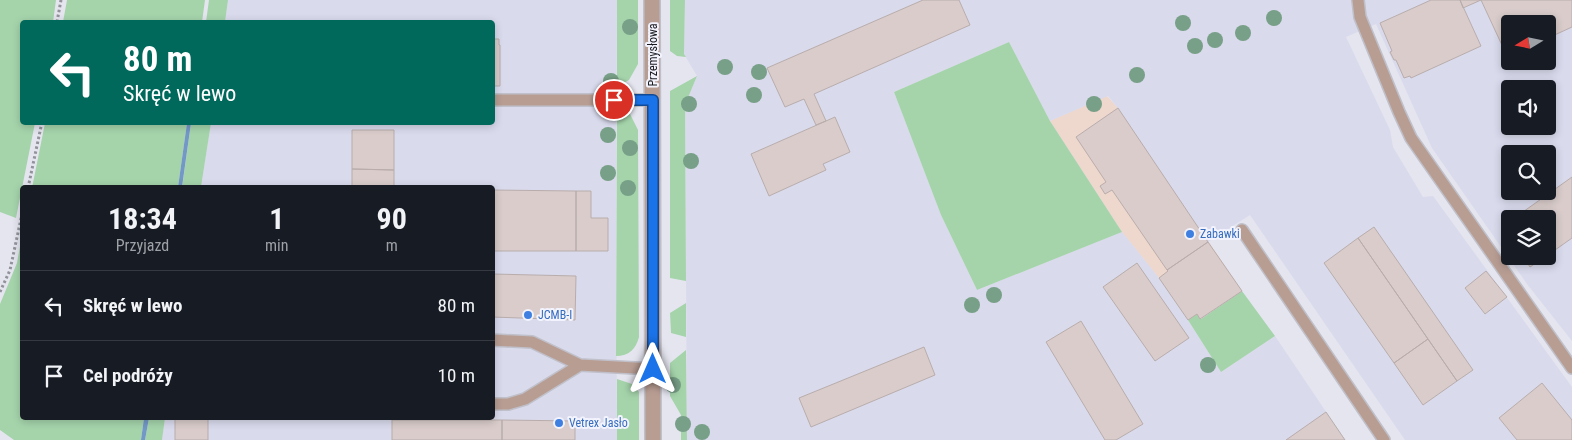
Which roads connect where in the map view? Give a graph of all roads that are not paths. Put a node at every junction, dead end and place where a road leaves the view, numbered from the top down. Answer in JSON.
{"nodes":[{"id":1,"x":652,"y":0,"type":"edge"},
{"id":2,"x":1358,"y":0,"type":"edge"},
{"id":3,"x":495,"y":100,"type":"edge"},
{"id":4,"x":653,"y":100,"type":"junction"},
{"id":5,"x":1242,"y":230,"type":"dead end"},
{"id":6,"x":495,"y":340,"type":"edge"},
{"id":7,"x":580,"y":365,"type":"junction"},
{"id":8,"x":1572,"y":368,"type":"edge"},
{"id":9,"x":653,"y":369,"type":"junction"},
{"id":10,"x":495,"y":404,"type":"edge"},
{"id":11,"x":653,"y":440,"type":"edge"},
{"id":12,"x":1384,"y":440,"type":"edge"}],
"edges":[{"from":1,"to":4,"type":"street","name":"Przemysłowa"},
{"from":2,"to":8,"type":"lane"},
{"from":3,"to":4,"type":"lane"},
{"from":4,"to":9,"type":"street","name":"Przemysłowa"},
{"from":5,"to":12,"type":"lane"},
{"from":6,"to":7,"type":"lane"},
{"from":7,"to":9,"type":"lane"},
{"from":7,"to":10,"type":"lane"},
{"from":9,"to":11,"type":"street","name":"Przemysłowa"}]}
